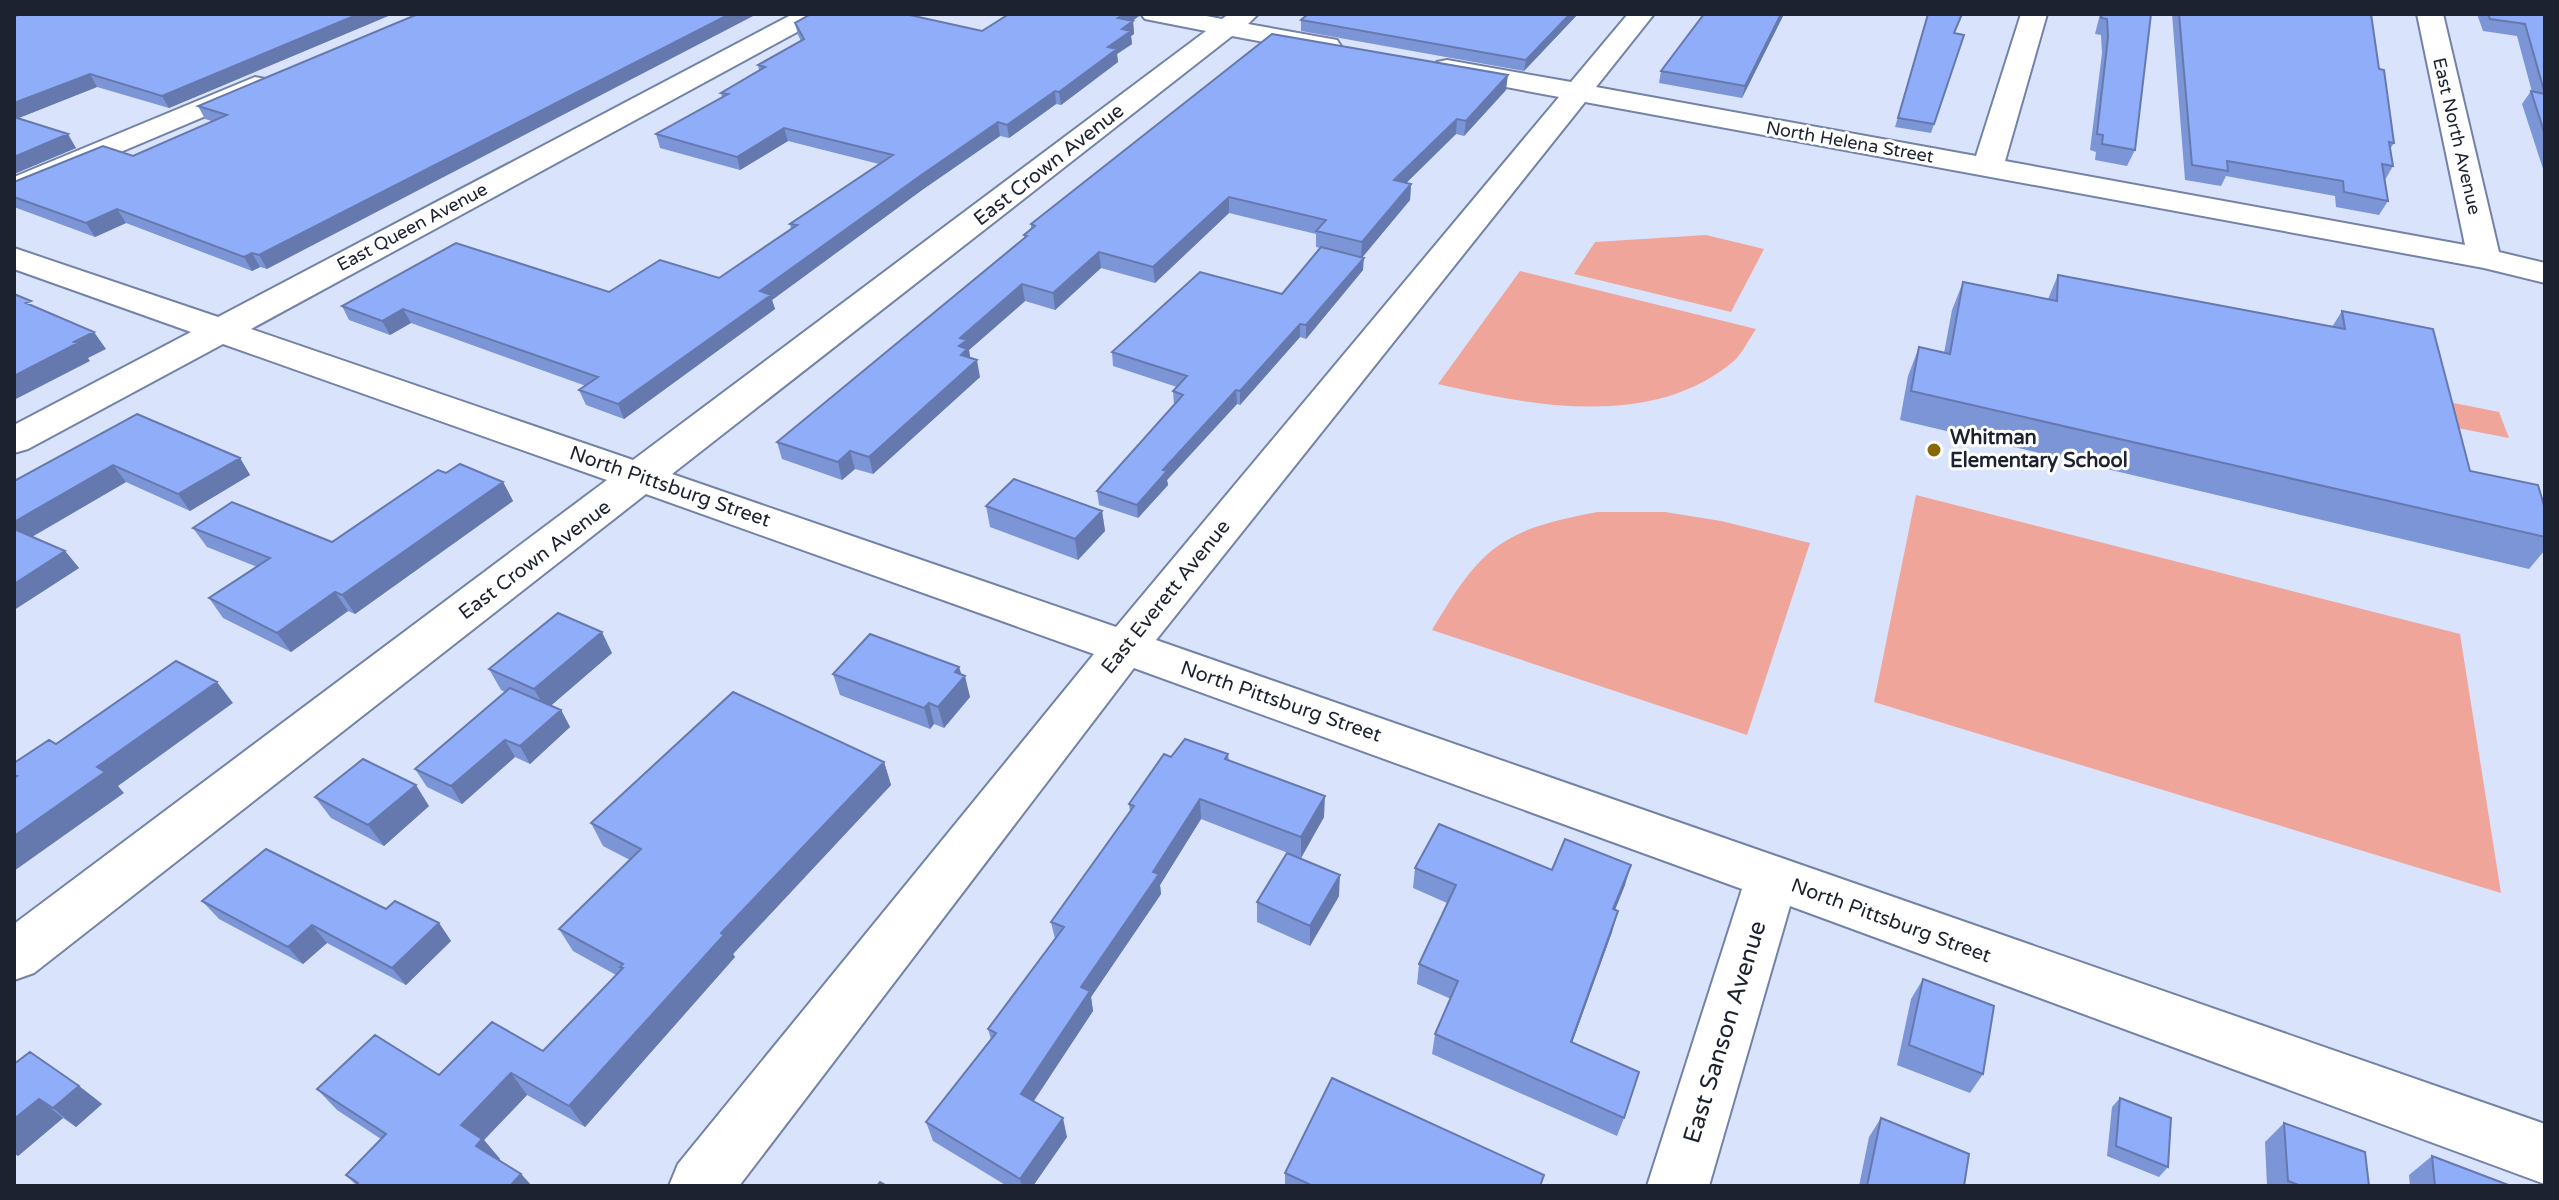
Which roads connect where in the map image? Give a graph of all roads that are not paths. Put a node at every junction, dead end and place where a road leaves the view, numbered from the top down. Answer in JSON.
{"nodes":[{"id":1,"x":812,"y":14,"type":"edge"},
{"id":2,"x":1154,"y":14,"type":"edge"},
{"id":3,"x":1641,"y":14,"type":"edge"},
{"id":4,"x":2034,"y":14,"type":"edge"},
{"id":5,"x":2430,"y":14,"type":"edge"},
{"id":6,"x":1236,"y":21,"type":"edge"},
{"id":7,"x":1351,"y":51,"type":"edge"},
{"id":8,"x":1413,"y":62,"type":"edge"},
{"id":9,"x":277,"y":76,"type":"edge"},
{"id":10,"x":1579,"y":93,"type":"junction"},
{"id":11,"x":1988,"y":167,"type":"junction"},
{"id":12,"x":14,"y":188,"type":"edge"},
{"id":13,"x":14,"y":258,"type":"edge"},
{"id":14,"x":2484,"y":258,"type":"junction"},
{"id":15,"x":2545,"y":273,"type":"edge"},
{"id":16,"x":218,"y":330,"type":"junction"},
{"id":17,"x":14,"y":441,"type":"edge"},
{"id":18,"x":643,"y":477,"type":"junction"},
{"id":19,"x":1125,"y":647,"type":"junction"},
{"id":20,"x":1772,"y":878,"type":"junction"},
{"id":21,"x":14,"y":956,"type":"edge"},
{"id":22,"x":2545,"y":1154,"type":"edge"},
{"id":23,"x":700,"y":1186,"type":"edge"},
{"id":24,"x":1678,"y":1186,"type":"edge"}],
"edges":[{"from":1,"to":16,"type":"street","name":"East Queen Avenue"},
{"from":2,"to":6,"type":"street"},
{"from":3,"to":10,"type":"street","name":"East Everett Avenue"},
{"from":4,"to":11,"type":"street"},
{"from":5,"to":14,"type":"street","name":"East North Avenue"},
{"from":6,"to":7,"type":"street"},
{"from":6,"to":18,"type":"street","name":"East Crown Avenue"},
{"from":8,"to":10,"type":"street","name":"North Helena Street"},
{"from":9,"to":12,"type":"street"},
{"from":10,"to":11,"type":"street","name":"North Helena Street"},
{"from":10,"to":19,"type":"street","name":"East Everett Avenue"},
{"from":11,"to":14,"type":"street","name":"North Helena Street"},
{"from":13,"to":16,"type":"street","name":"North Pittsburg Street"},
{"from":14,"to":15,"type":"street","name":"North Helena Street"},
{"from":16,"to":17,"type":"street","name":"East Queen Avenue"},
{"from":16,"to":18,"type":"street","name":"North Pittsburg Street"},
{"from":18,"to":19,"type":"street","name":"North Pittsburg Street"},
{"from":18,"to":21,"type":"street","name":"East Crown Avenue"},
{"from":19,"to":20,"type":"street","name":"North Pittsburg Street"},
{"from":19,"to":23,"type":"street","name":"East Everett Avenue"},
{"from":20,"to":22,"type":"street","name":"North Pittsburg Street"},
{"from":20,"to":24,"type":"street","name":"East Sanson Avenue"}]}
